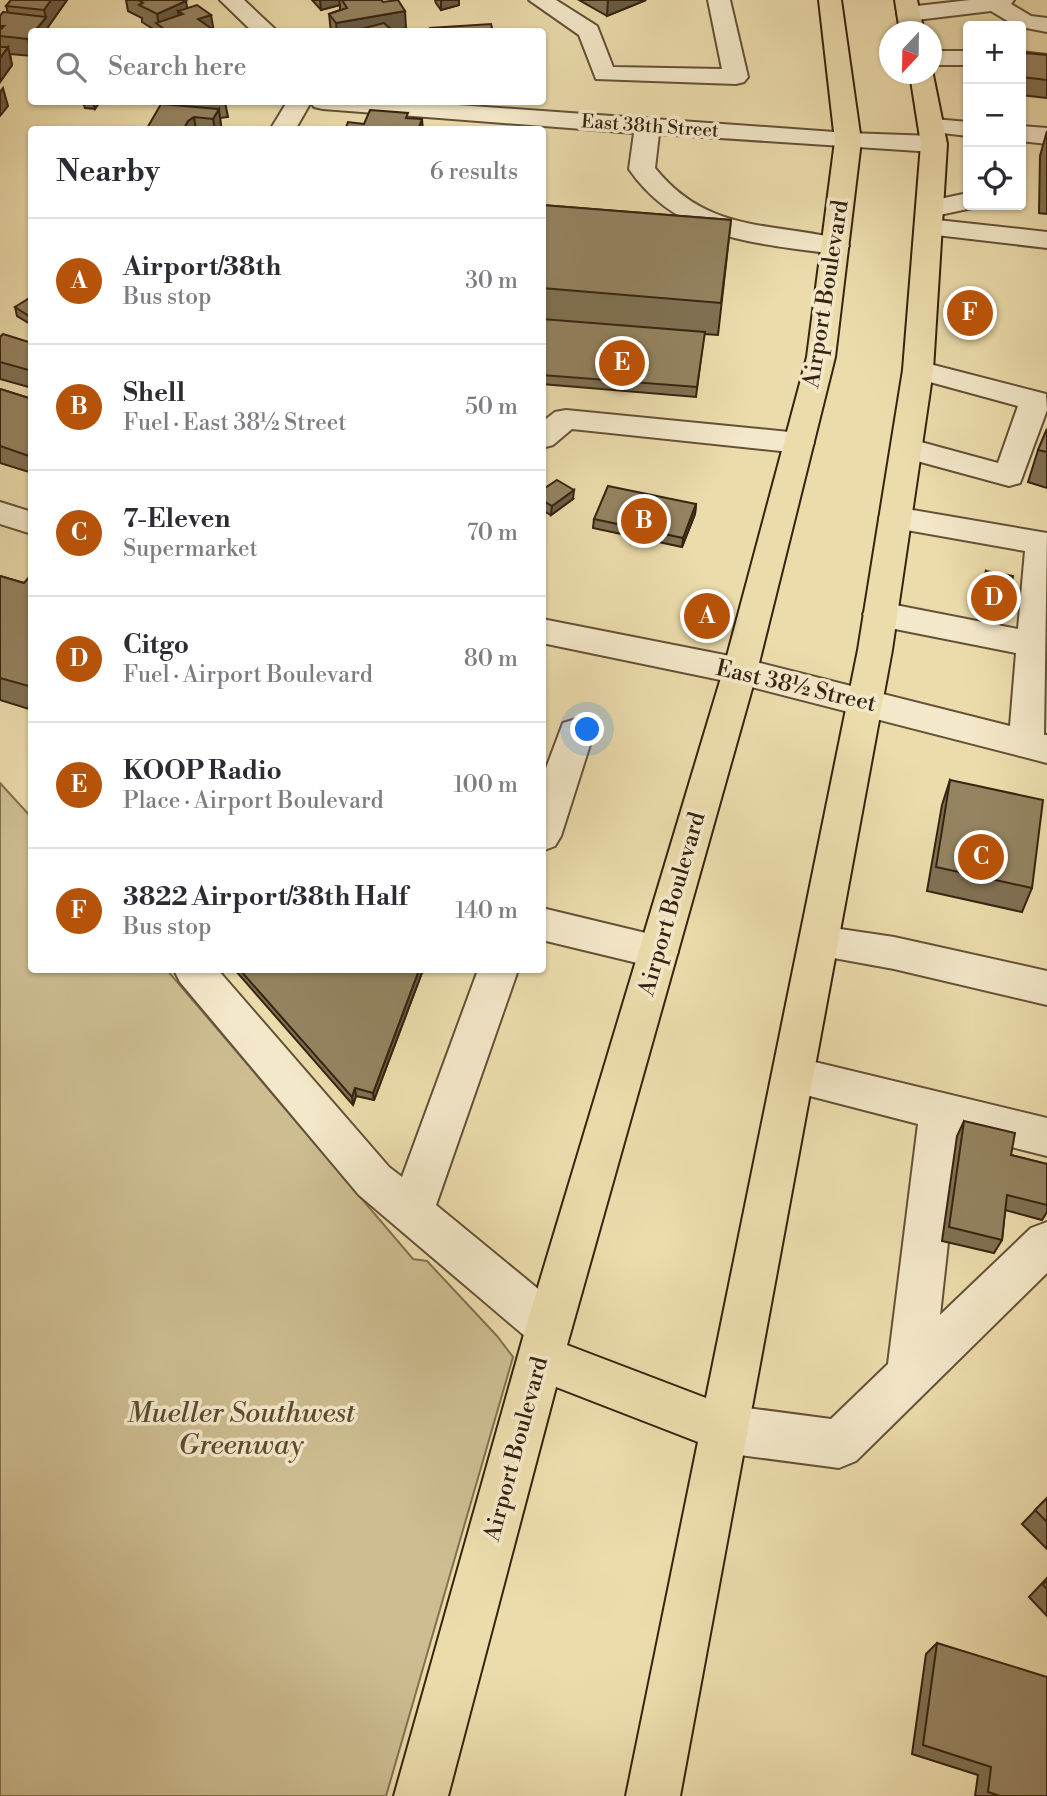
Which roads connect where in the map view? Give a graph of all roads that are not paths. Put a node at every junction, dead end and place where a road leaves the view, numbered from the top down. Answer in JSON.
{"nodes":[{"id":1,"x":232,"y":0,"type":"edge"},
{"id":2,"x":540,"y":0,"type":"edge"},
{"id":3,"x":719,"y":0,"type":"edge"},
{"id":4,"x":830,"y":0,"type":"edge"},
{"id":5,"x":999,"y":2,"type":"edge"},
{"id":6,"x":909,"y":15,"type":"edge"},
{"id":7,"x":1047,"y":25,"type":"edge"},
{"id":8,"x":263,"y":28,"type":"edge"},
{"id":9,"x":942,"y":58,"type":"edge"},
{"id":10,"x":963,"y":58,"type":"edge"},
{"id":11,"x":1026,"y":60,"type":"edge"},
{"id":12,"x":1047,"y":62,"type":"edge"},
{"id":13,"x":924,"y":84,"type":"edge"},
{"id":14,"x":297,"y":105,"type":"edge"},
{"id":15,"x":364,"y":105,"type":"edge"},
{"id":16,"x":284,"y":126,"type":"edge"},
{"id":17,"x":647,"y":126,"type":"junction"},
{"id":18,"x":963,"y":130,"type":"edge"},
{"id":19,"x":1026,"y":134,"type":"edge"},
{"id":20,"x":934,"y":135,"type":"junction"},
{"id":21,"x":1047,"y":136,"type":"edge"},
{"id":22,"x":848,"y":141,"type":"junction"},
{"id":23,"x":963,"y":203,"type":"edge"},
{"id":24,"x":929,"y":218,"type":"junction"},
{"id":25,"x":1047,"y":240,"type":"edge"},
{"id":26,"x":835,"y":246,"type":"junction"},
{"id":27,"x":918,"y":369,"type":"junction"},
{"id":28,"x":554,"y":418,"type":"edge"},
{"id":29,"x":799,"y":443,"type":"junction"},
{"id":30,"x":906,"y":448,"type":"junction"},
{"id":31,"x":0,"y":513,"type":"edge"},
{"id":32,"x":895,"y":518,"type":"junction"},
{"id":33,"x":28,"y":522,"type":"edge"},
{"id":34,"x":1044,"y":544,"type":"edge"},
{"id":35,"x":880,"y":614,"type":"junction"},
{"id":36,"x":546,"y":632,"type":"edge"},
{"id":37,"x":1034,"y":644,"type":"junction"},
{"id":38,"x":740,"y":671,"type":"junction"},
{"id":39,"x":866,"y":703,"type":"junction"},
{"id":40,"x":576,"y":732,"type":"dead end"},
{"id":41,"x":1037,"y":746,"type":"edge"},
{"id":42,"x":546,"y":824,"type":"edge"},
{"id":43,"x":546,"y":925,"type":"edge"},
{"id":44,"x":820,"y":942,"type":"junction"},
{"id":45,"x":658,"y":952,"type":"junction"},
{"id":46,"x":197,"y":973,"type":"edge"},
{"id":47,"x":497,"y":973,"type":"edge"},
{"id":48,"x":1047,"y":988,"type":"edge"},
{"id":49,"x":794,"y":1075,"type":"junction"},
{"id":50,"x":941,"y":1111,"type":"junction"},
{"id":51,"x":1047,"y":1137,"type":"edge"},
{"id":52,"x":411,"y":1213,"type":"junction"},
{"id":53,"x":1047,"y":1242,"type":"edge"},
{"id":54,"x":545,"y":1343,"type":"junction"},
{"id":55,"x":910,"y":1376,"type":"junction"},
{"id":56,"x":725,"y":1429,"type":"junction"},
{"id":57,"x":421,"y":1796,"type":"edge"},
{"id":58,"x":653,"y":1796,"type":"edge"}],
"edges":[{"from":1,"to":8,"type":"street"},
{"from":2,"to":3,"type":"street"},
{"from":4,"to":22,"type":"main road","name":"Airport Boulevard"},
{"from":5,"to":6,"type":"street"},
{"from":5,"to":7,"type":"street"},
{"from":9,"to":10,"type":"street"},
{"from":11,"to":12,"type":"street"},
{"from":13,"to":20,"type":"main road"},
{"from":14,"to":16,"type":"street"},
{"from":15,"to":17,"type":"street","name":"East 38th Street"},
{"from":17,"to":22,"type":"street","name":"East 38th Street"},
{"from":17,"to":26,"type":"street"},
{"from":18,"to":20,"type":"street","name":"East 38th Street"},
{"from":19,"to":21,"type":"street"},
{"from":20,"to":22,"type":"street","name":"East 38th Street"},
{"from":20,"to":24,"type":"main road"},
{"from":22,"to":26,"type":"main road","name":"Airport Boulevard"},
{"from":23,"to":24,"type":"street"},
{"from":24,"to":25,"type":"street"},
{"from":24,"to":27,"type":"main road"},
{"from":26,"to":29,"type":"main road","name":"Airport Boulevard"},
{"from":27,"to":30,"type":"main road"},
{"from":27,"to":30,"type":"street"},
{"from":28,"to":29,"type":"street"},
{"from":29,"to":38,"type":"main road","name":"Airport Boulevard"},
{"from":30,"to":32,"type":"main road"},
{"from":31,"to":33,"type":"street"},
{"from":32,"to":34,"type":"street"},
{"from":32,"to":35,"type":"main road"},
{"from":34,"to":37,"type":"street"},
{"from":35,"to":37,"type":"street"},
{"from":35,"to":39,"type":"main road"},
{"from":36,"to":38,"type":"street","name":"East 38½ Street"},
{"from":37,"to":41,"type":"street"},
{"from":38,"to":39,"type":"street","name":"East 38½ Street"},
{"from":38,"to":45,"type":"main road","name":"Airport Boulevard"},
{"from":39,"to":41,"type":"street","name":"East 38½ Street"},
{"from":39,"to":44,"type":"main road"},
{"from":40,"to":42,"type":"street"},
{"from":43,"to":45,"type":"street"},
{"from":44,"to":48,"type":"street"},
{"from":44,"to":49,"type":"main road"},
{"from":45,"to":54,"type":"main road","name":"Airport Boulevard"},
{"from":46,"to":52,"type":"street"},
{"from":47,"to":52,"type":"street"},
{"from":49,"to":50,"type":"street"},
{"from":49,"to":56,"type":"main road"},
{"from":50,"to":51,"type":"street"},
{"from":50,"to":55,"type":"street"},
{"from":52,"to":54,"type":"street"},
{"from":53,"to":55,"type":"street"},
{"from":54,"to":56,"type":"main road"},
{"from":54,"to":57,"type":"main road","name":"Airport Boulevard"},
{"from":55,"to":56,"type":"street"},
{"from":56,"to":58,"type":"main road"}]}
